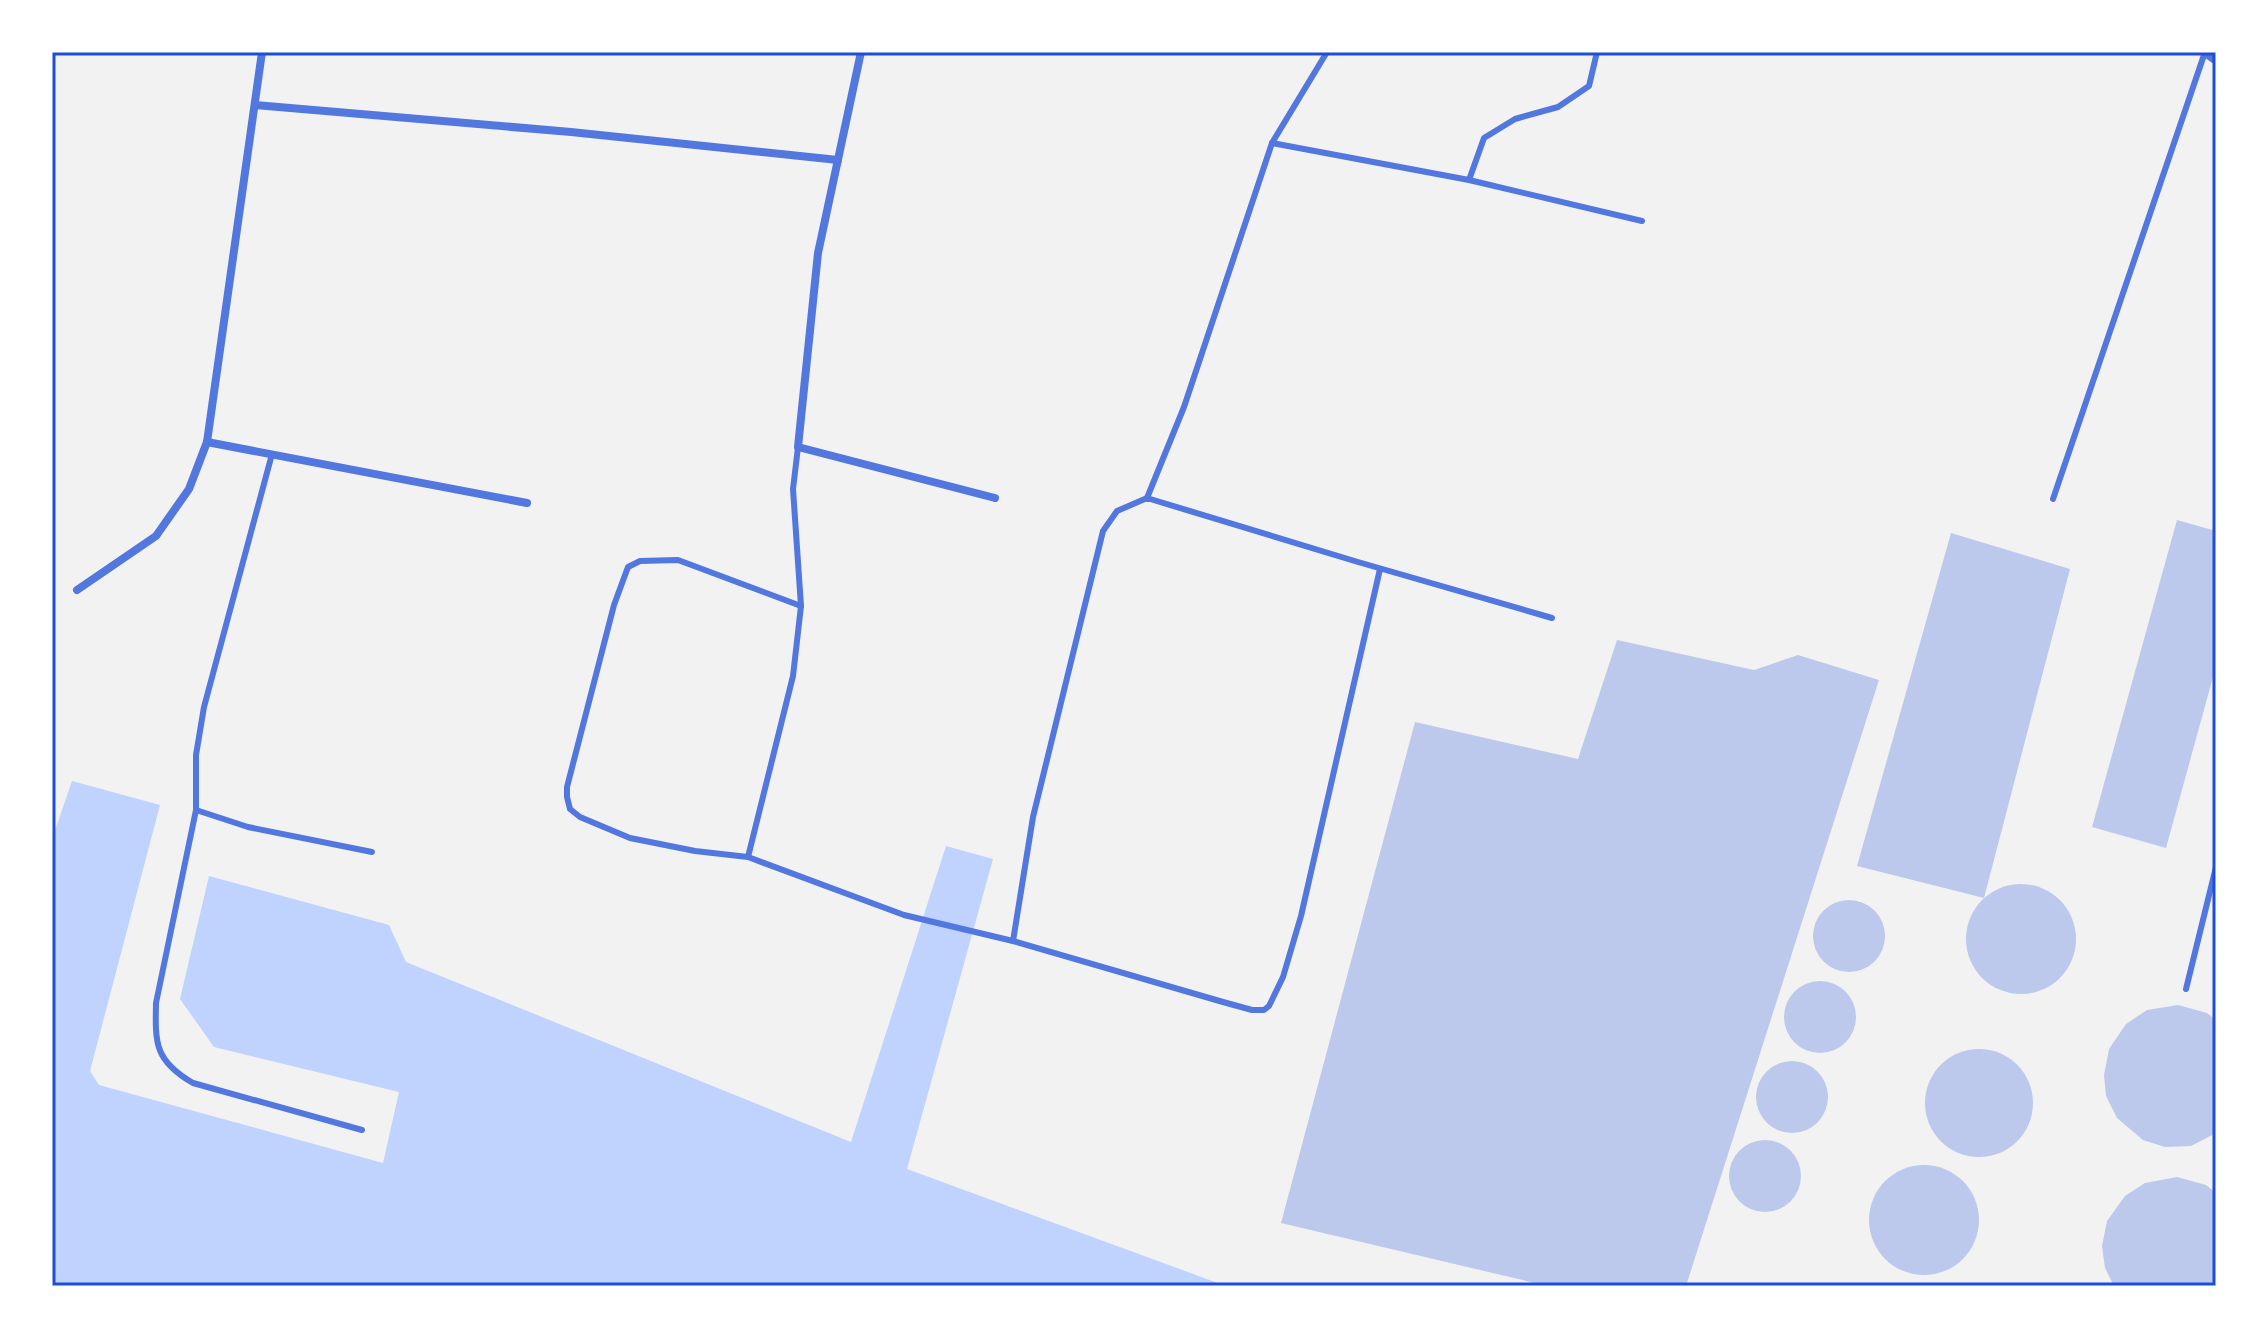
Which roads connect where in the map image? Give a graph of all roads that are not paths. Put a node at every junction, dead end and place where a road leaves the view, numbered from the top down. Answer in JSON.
{"nodes":[{"id":1,"x":262,"y":52,"type":"edge"},
{"id":2,"x":861,"y":52,"type":"edge"},
{"id":3,"x":1327,"y":52,"type":"edge"},
{"id":4,"x":1597,"y":52,"type":"edge"},
{"id":5,"x":2207,"y":52,"type":"edge"},
{"id":6,"x":2216,"y":57,"type":"edge"},
{"id":7,"x":255,"y":105,"type":"junction"},
{"id":8,"x":1272,"y":143,"type":"junction"},
{"id":9,"x":838,"y":160,"type":"junction"},
{"id":10,"x":1469,"y":180,"type":"junction"},
{"id":11,"x":1642,"y":221,"type":"dead end"},
{"id":12,"x":207,"y":442,"type":"junction"},
{"id":13,"x":798,"y":447,"type":"junction"},
{"id":14,"x":272,"y":454,"type":"junction"},
{"id":15,"x":995,"y":498,"type":"dead end"},
{"id":16,"x":1147,"y":498,"type":"junction"},
{"id":17,"x":2053,"y":499,"type":"dead end"},
{"id":18,"x":527,"y":503,"type":"dead end"},
{"id":19,"x":1380,"y":569,"type":"junction"},
{"id":20,"x":77,"y":590,"type":"dead end"},
{"id":21,"x":801,"y":606,"type":"junction"},
{"id":22,"x":1552,"y":618,"type":"dead end"},
{"id":23,"x":196,"y":810,"type":"junction"},
{"id":24,"x":372,"y":852,"type":"dead end"},
{"id":25,"x":748,"y":857,"type":"junction"},
{"id":26,"x":2216,"y":867,"type":"edge"},
{"id":27,"x":1013,"y":941,"type":"junction"},
{"id":28,"x":2186,"y":989,"type":"dead end"},
{"id":29,"x":362,"y":1130,"type":"dead end"}],
"edges":[{"from":1,"to":7,"type":"street"},
{"from":2,"to":9,"type":"street"},
{"from":3,"to":8,"type":"lane"},
{"from":4,"to":10,"type":"lane"},
{"from":5,"to":6,"type":"street"},
{"from":5,"to":17,"type":"lane"},
{"from":7,"to":9,"type":"street"},
{"from":7,"to":12,"type":"street"},
{"from":8,"to":10,"type":"lane"},
{"from":8,"to":16,"type":"lane"},
{"from":9,"to":13,"type":"street"},
{"from":10,"to":11,"type":"lane"},
{"from":12,"to":14,"type":"street"},
{"from":12,"to":20,"type":"street"},
{"from":13,"to":15,"type":"street"},
{"from":13,"to":21,"type":"lane"},
{"from":14,"to":18,"type":"street"},
{"from":14,"to":23,"type":"lane"},
{"from":16,"to":19,"type":"lane"},
{"from":16,"to":27,"type":"lane"},
{"from":19,"to":22,"type":"lane"},
{"from":19,"to":27,"type":"lane"},
{"from":21,"to":25,"type":"lane"},
{"from":21,"to":25,"type":"lane"},
{"from":23,"to":24,"type":"lane"},
{"from":23,"to":29,"type":"lane"},
{"from":25,"to":27,"type":"lane"},
{"from":26,"to":28,"type":"lane"}]}
